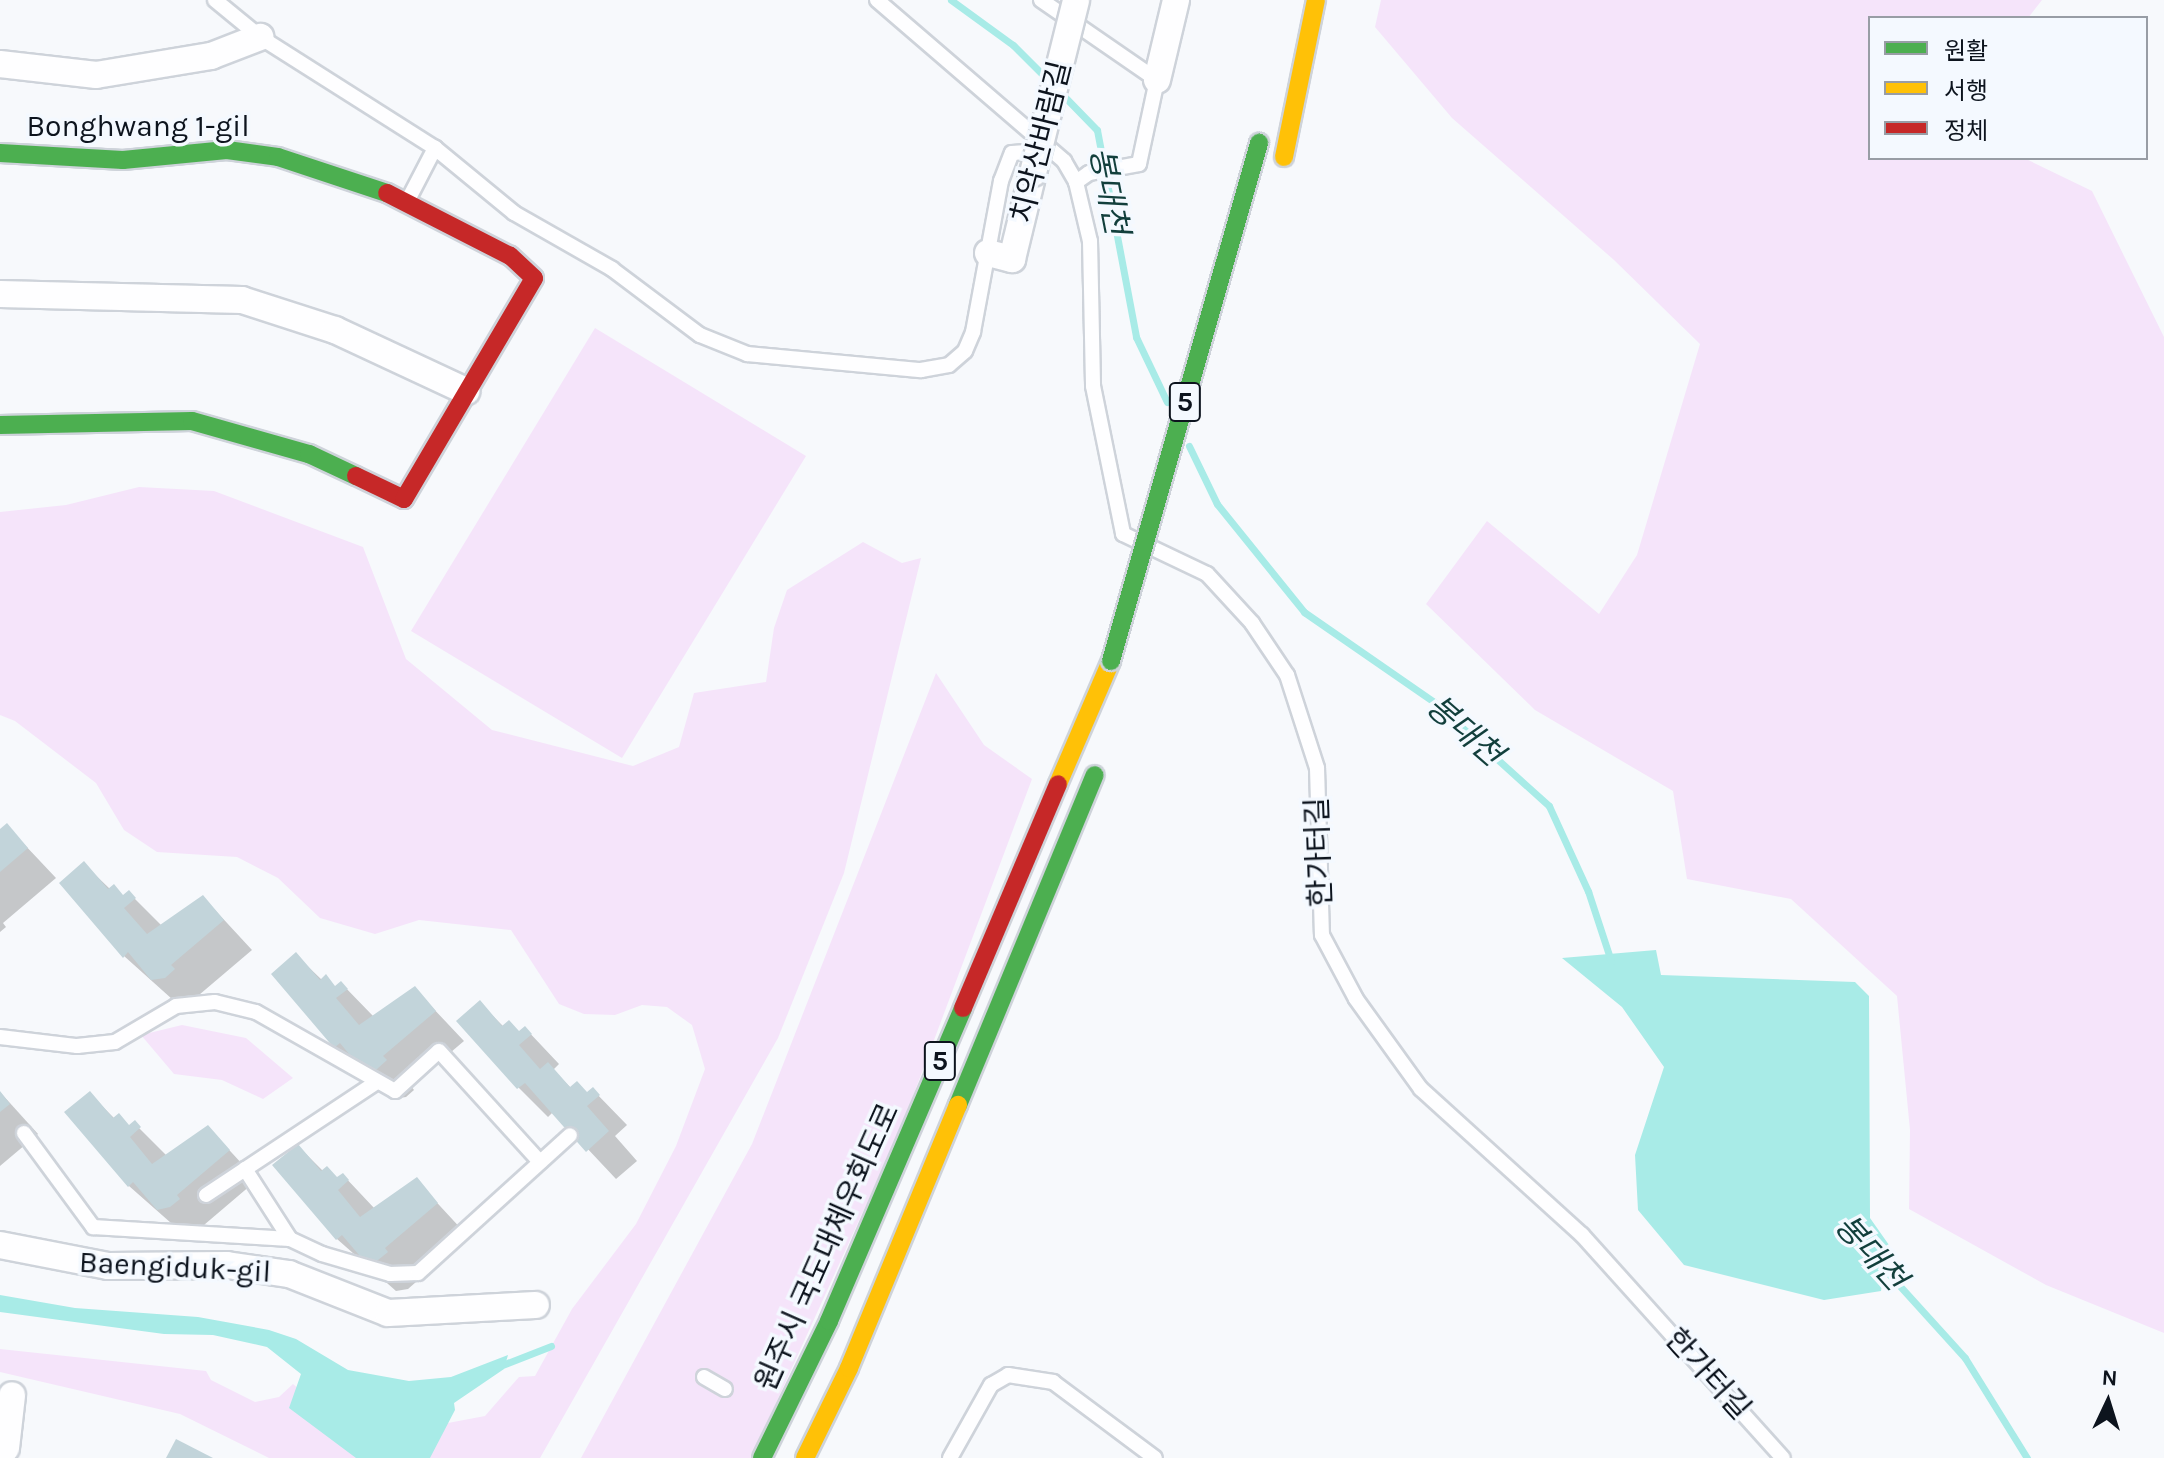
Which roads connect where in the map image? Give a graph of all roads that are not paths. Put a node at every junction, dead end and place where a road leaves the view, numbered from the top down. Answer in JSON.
{"nodes":[{"id":1,"x":215,"y":0,"type":"edge"},
{"id":2,"x":877,"y":0,"type":"edge"},
{"id":3,"x":1041,"y":0,"type":"edge"},
{"id":4,"x":1076,"y":0,"type":"edge"},
{"id":5,"x":1176,"y":0,"type":"edge"},
{"id":6,"x":1316,"y":0,"type":"edge"},
{"id":7,"x":260,"y":37,"type":"junction"},
{"id":8,"x":0,"y":64,"type":"edge"},
{"id":9,"x":1157,"y":80,"type":"junction"},
{"id":10,"x":1260,"y":136,"type":"dead end"},
{"id":11,"x":435,"y":148,"type":"junction"},
{"id":12,"x":1052,"y":151,"type":"junction"},
{"id":13,"x":0,"y":153,"type":"edge"},
{"id":14,"x":1282,"y":164,"type":"dead end"},
{"id":15,"x":1076,"y":182,"type":"junction"},
{"id":16,"x":408,"y":200,"type":"junction"},
{"id":17,"x":988,"y":253,"type":"junction"},
{"id":18,"x":0,"y":294,"type":"edge"},
{"id":19,"x":466,"y":391,"type":"junction"},
{"id":20,"x":0,"y":425,"type":"edge"},
{"id":21,"x":1176,"y":536,"type":"dead end"},
{"id":22,"x":1164,"y":581,"type":"dead end"},
{"id":23,"x":1102,"y":759,"type":"dead end"},
{"id":24,"x":0,"y":1037,"type":"edge"},
{"id":25,"x":377,"y":1082,"type":"junction"},
{"id":26,"x":24,"y":1133,"type":"dead end"},
{"id":27,"x":570,"y":1135,"type":"dead end"},
{"id":28,"x":540,"y":1162,"type":"junction"},
{"id":29,"x":245,"y":1169,"type":"junction"},
{"id":30,"x":206,"y":1195,"type":"dead end"},
{"id":31,"x":290,"y":1239,"type":"junction"},
{"id":32,"x":0,"y":1245,"type":"edge"},
{"id":33,"x":536,"y":1305,"type":"dead end"},
{"id":34,"x":704,"y":1377,"type":"dead end"},
{"id":35,"x":725,"y":1389,"type":"dead end"},
{"id":36,"x":12,"y":1395,"type":"dead end"},
{"id":37,"x":6,"y":1448,"type":"dead end"},
{"id":38,"x":762,"y":1458,"type":"edge"},
{"id":39,"x":805,"y":1458,"type":"edge"},
{"id":40,"x":950,"y":1458,"type":"edge"},
{"id":41,"x":1155,"y":1458,"type":"edge"},
{"id":42,"x":1783,"y":1458,"type":"edge"}],
"edges":[{"from":1,"to":7,"type":"lane"},
{"from":2,"to":12,"type":"lane"},
{"from":3,"to":9,"type":"lane"},
{"from":4,"to":17,"type":"street","name":"치악산바람길","bridge":true},
{"from":5,"to":9,"type":"street"},
{"from":6,"to":14,"type":"main road"},
{"from":7,"to":8,"type":"street"},
{"from":7,"to":11,"type":"lane"},
{"from":9,"to":15,"type":"lane"},
{"from":10,"to":38,"type":"main road","name":"원주시 국도대체우회도로","number":"5","bridge":true},
{"from":11,"to":16,"type":"lane"},
{"from":11,"to":17,"type":"lane"},
{"from":12,"to":15,"type":"lane","name":"한가터길"},
{"from":12,"to":17,"type":"lane"},
{"from":13,"to":16,"type":"main road","name":"Bonghwang 1-gil"},
{"from":15,"to":42,"type":"lane","name":"한가터길"},
{"from":16,"to":19,"type":"main road","name":"Bonghwang 1-gil"},
{"from":18,"to":19,"type":"street"},
{"from":19,"to":20,"type":"main road"},
{"from":21,"to":22,"type":"main road"},
{"from":23,"to":39,"type":"main road","name":"원주시 국도대체우회도로","number":"5"},
{"from":24,"to":25,"type":"lane"},
{"from":25,"to":28,"type":"lane"},
{"from":25,"to":29,"type":"lane"},
{"from":26,"to":31,"type":"lane"},
{"from":27,"to":28,"type":"lane"},
{"from":28,"to":31,"type":"lane"},
{"from":29,"to":30,"type":"lane"},
{"from":29,"to":31,"type":"lane"},
{"from":32,"to":33,"type":"street","name":"Baengiduk-gil"},
{"from":34,"to":35,"type":"lane"},
{"from":36,"to":37,"type":"street"},
{"from":40,"to":41,"type":"lane"}]}
